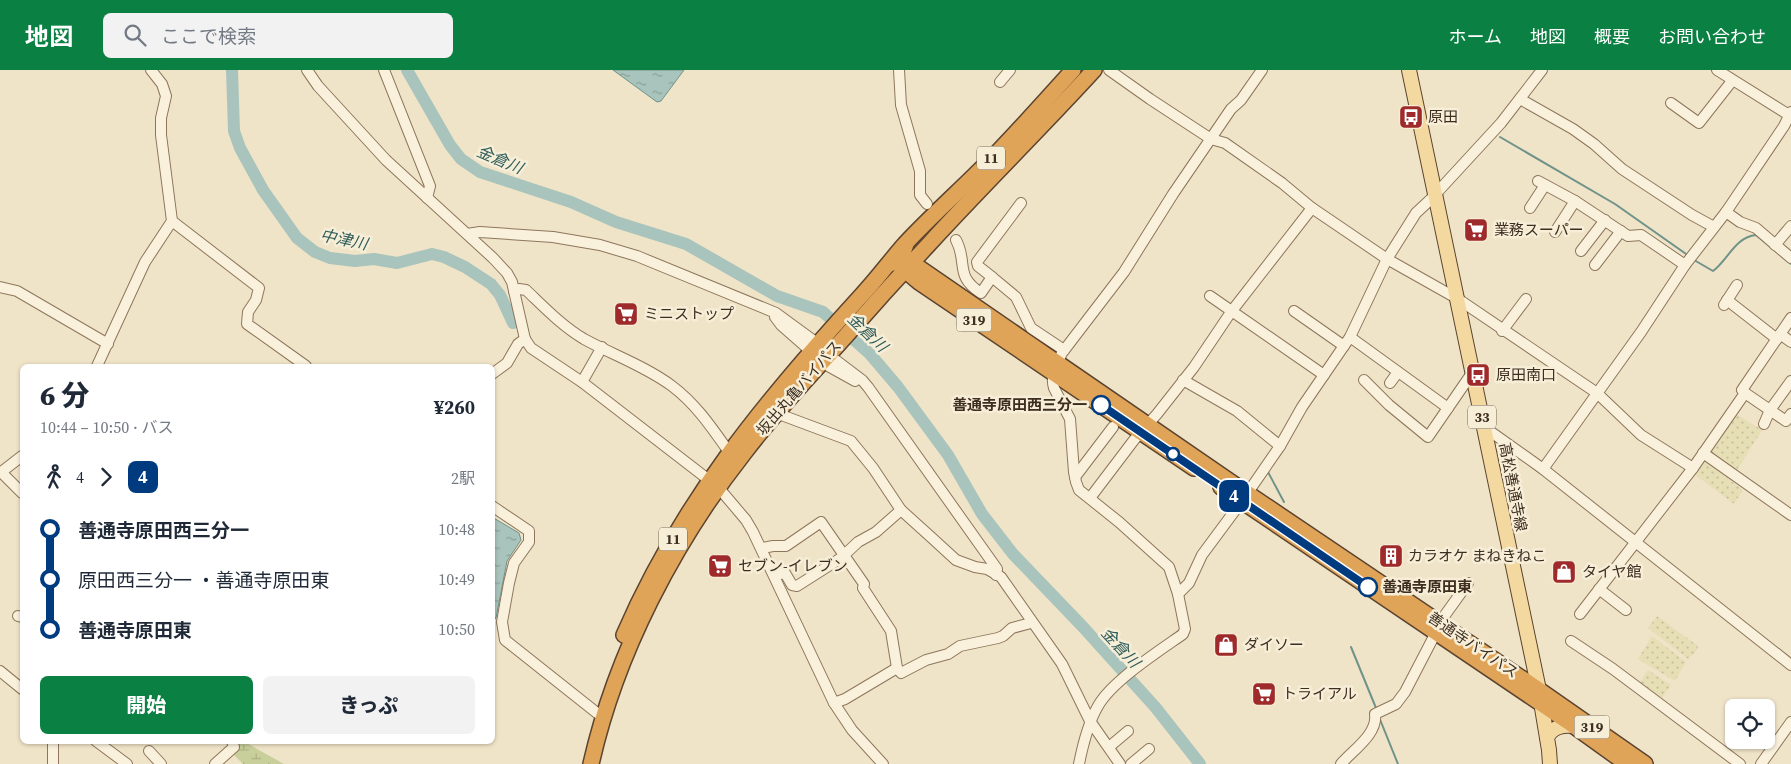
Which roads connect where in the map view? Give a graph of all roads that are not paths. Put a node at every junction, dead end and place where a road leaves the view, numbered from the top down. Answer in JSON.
{"nodes":[{"id":1,"x":151,"y":70,"type":"edge"},
{"id":2,"x":307,"y":70,"type":"edge"},
{"id":3,"x":384,"y":70,"type":"edge"},
{"id":4,"x":899,"y":70,"type":"edge"},
{"id":5,"x":1010,"y":70,"type":"edge"},
{"id":6,"x":1073,"y":70,"type":"edge"},
{"id":7,"x":1094,"y":70,"type":"edge"},
{"id":8,"x":1110,"y":70,"type":"edge"},
{"id":9,"x":1262,"y":70,"type":"edge"},
{"id":10,"x":1409,"y":70,"type":"edge"},
{"id":11,"x":1542,"y":70,"type":"edge"},
{"id":12,"x":1717,"y":70,"type":"edge"},
{"id":13,"x":1732,"y":81,"type":"junction"},
{"id":14,"x":1000,"y":82,"type":"dead end"},
{"id":15,"x":1520,"y":98,"type":"junction"},
{"id":16,"x":1671,"y":103,"type":"dead end"},
{"id":17,"x":1790,"y":114,"type":"edge"},
{"id":18,"x":1052,"y":116,"type":"junction"},
{"id":19,"x":1787,"y":128,"type":"edge"},
{"id":20,"x":1212,"y":139,"type":"junction"},
{"id":21,"x":1435,"y":194,"type":"junction"},
{"id":22,"x":426,"y":198,"type":"junction"},
{"id":23,"x":1574,"y":201,"type":"junction"},
{"id":24,"x":1021,"y":203,"type":"dead end"},
{"id":25,"x":927,"y":204,"type":"dead end"},
{"id":26,"x":1312,"y":208,"type":"junction"},
{"id":27,"x":1530,"y":208,"type":"dead end"},
{"id":28,"x":1726,"y":212,"type":"junction"},
{"id":29,"x":1605,"y":220,"type":"junction"},
{"id":30,"x":172,"y":221,"type":"junction"},
{"id":31,"x":948,"y":223,"type":"junction"},
{"id":32,"x":1791,"y":226,"type":"edge"},
{"id":33,"x":1714,"y":227,"type":"junction"},
{"id":34,"x":1621,"y":231,"type":"junction"},
{"id":35,"x":1555,"y":232,"type":"dead end"},
{"id":36,"x":466,"y":234,"type":"junction"},
{"id":37,"x":956,"y":240,"type":"dead end"},
{"id":38,"x":1775,"y":246,"type":"junction"},
{"id":39,"x":1581,"y":251,"type":"dead end"},
{"id":40,"x":1791,"y":258,"type":"edge"},
{"id":41,"x":929,"y":259,"type":"junction"},
{"id":42,"x":1387,"y":259,"type":"junction"},
{"id":43,"x":902,"y":264,"type":"junction"},
{"id":44,"x":1686,"y":265,"type":"junction"},
{"id":45,"x":1596,"y":266,"type":"dead end"},
{"id":46,"x":992,"y":277,"type":"junction"},
{"id":47,"x":892,"y":284,"type":"junction"},
{"id":48,"x":1738,"y":285,"type":"dead end"},
{"id":49,"x":0,"y":287,"type":"edge"},
{"id":50,"x":937,"y":288,"type":"junction"},
{"id":51,"x":514,"y":291,"type":"junction"},
{"id":52,"x":1210,"y":296,"type":"dead end"},
{"id":53,"x":868,"y":299,"type":"junction"},
{"id":54,"x":1526,"y":299,"type":"dead end"},
{"id":55,"x":1458,"y":300,"type":"junction"},
{"id":56,"x":1294,"y":311,"type":"dead end"},
{"id":57,"x":1230,"y":312,"type":"junction"},
{"id":58,"x":1791,"y":318,"type":"edge"},
{"id":59,"x":1502,"y":330,"type":"junction"},
{"id":60,"x":1778,"y":337,"type":"junction"},
{"id":61,"x":525,"y":339,"type":"junction"},
{"id":62,"x":1347,"y":342,"type":"junction"},
{"id":63,"x":1791,"y":342,"type":"edge"},
{"id":64,"x":108,"y":344,"type":"junction"},
{"id":65,"x":812,"y":345,"type":"junction"},
{"id":66,"x":602,"y":347,"type":"junction"},
{"id":67,"x":828,"y":360,"type":"junction"},
{"id":68,"x":1058,"y":361,"type":"junction"},
{"id":69,"x":98,"y":364,"type":"edge"},
{"id":70,"x":303,"y":364,"type":"edge"},
{"id":71,"x":495,"y":372,"type":"edge"},
{"id":72,"x":1398,"y":372,"type":"junction"},
{"id":73,"x":1472,"y":373,"type":"junction"},
{"id":74,"x":1324,"y":375,"type":"junction"},
{"id":75,"x":1183,"y":380,"type":"junction"},
{"id":76,"x":1364,"y":380,"type":"dead end"},
{"id":77,"x":1791,"y":381,"type":"edge"},
{"id":78,"x":582,"y":382,"type":"junction"},
{"id":79,"x":1390,"y":383,"type":"dead end"},
{"id":80,"x":1597,"y":393,"type":"junction"},
{"id":81,"x":1745,"y":393,"type":"junction"},
{"id":82,"x":1448,"y":408,"type":"junction"},
{"id":83,"x":1770,"y":410,"type":"junction"},
{"id":84,"x":776,"y":413,"type":"junction"},
{"id":85,"x":1791,"y":414,"type":"edge"},
{"id":86,"x":1764,"y":424,"type":"dead end"},
{"id":87,"x":1484,"y":427,"type":"junction"},
{"id":88,"x":1113,"y":428,"type":"dead end"},
{"id":89,"x":1145,"y":428,"type":"junction"},
{"id":90,"x":1280,"y":446,"type":"junction"},
{"id":91,"x":729,"y":452,"type":"junction"},
{"id":92,"x":1703,"y":453,"type":"junction"},
{"id":93,"x":20,"y":458,"type":"edge"},
{"id":94,"x":1693,"y":468,"type":"junction"},
{"id":95,"x":1543,"y":469,"type":"junction"},
{"id":96,"x":1,"y":473,"type":"edge"},
{"id":97,"x":1075,"y":477,"type":"junction"},
{"id":98,"x":714,"y":484,"type":"junction"},
{"id":99,"x":20,"y":491,"type":"edge"},
{"id":100,"x":1245,"y":497,"type":"junction"},
{"id":101,"x":1090,"y":498,"type":"junction"},
{"id":102,"x":495,"y":508,"type":"edge"},
{"id":103,"x":901,"y":510,"type":"junction"},
{"id":104,"x":1791,"y":515,"type":"edge"},
{"id":105,"x":1636,"y":542,"type":"junction"},
{"id":106,"x":762,"y":548,"type":"junction"},
{"id":107,"x":844,"y":555,"type":"junction"},
{"id":108,"x":774,"y":575,"type":"junction"},
{"id":109,"x":996,"y":575,"type":"junction"},
{"id":110,"x":1468,"y":583,"type":"dead end"},
{"id":111,"x":1599,"y":589,"type":"junction"},
{"id":112,"x":1178,"y":594,"type":"junction"},
{"id":113,"x":1626,"y":610,"type":"dead end"},
{"id":114,"x":1580,"y":614,"type":"dead end"},
{"id":115,"x":1031,"y":623,"type":"junction"},
{"id":116,"x":1439,"y":628,"type":"junction"},
{"id":117,"x":1571,"y":641,"type":"dead end"},
{"id":118,"x":1530,"y":651,"type":"junction"},
{"id":119,"x":1791,"y":665,"type":"edge"},
{"id":120,"x":1505,"y":667,"type":"junction"},
{"id":121,"x":898,"y":668,"type":"junction"},
{"id":122,"x":0,"y":671,"type":"edge"},
{"id":123,"x":20,"y":687,"type":"edge"},
{"id":124,"x":1541,"y":697,"type":"junction"},
{"id":125,"x":834,"y":702,"type":"junction"},
{"id":126,"x":597,"y":713,"type":"junction"},
{"id":127,"x":1090,"y":721,"type":"junction"},
{"id":128,"x":1791,"y":722,"type":"edge"},
{"id":129,"x":1573,"y":726,"type":"junction"},
{"id":130,"x":1128,"y":731,"type":"dead end"},
{"id":131,"x":1547,"y":737,"type":"junction"},
{"id":132,"x":53,"y":744,"type":"edge"},
{"id":133,"x":100,"y":744,"type":"edge"},
{"id":134,"x":233,"y":744,"type":"edge"},
{"id":135,"x":1109,"y":748,"type":"junction"},
{"id":136,"x":1149,"y":749,"type":"dead end"},
{"id":137,"x":149,"y":750,"type":"dead end"},
{"id":138,"x":53,"y":764,"type":"edge"},
{"id":139,"x":127,"y":764,"type":"edge"},
{"id":140,"x":161,"y":764,"type":"edge"},
{"id":141,"x":215,"y":764,"type":"edge"},
{"id":142,"x":582,"y":764,"type":"edge"},
{"id":143,"x":591,"y":764,"type":"edge"},
{"id":144,"x":883,"y":764,"type":"edge"},
{"id":145,"x":1079,"y":764,"type":"edge"},
{"id":146,"x":1120,"y":764,"type":"edge"},
{"id":147,"x":1131,"y":764,"type":"edge"},
{"id":148,"x":1341,"y":764,"type":"edge"},
{"id":149,"x":1550,"y":764,"type":"edge"},
{"id":150,"x":1627,"y":764,"type":"edge"},
{"id":151,"x":1645,"y":764,"type":"edge"},
{"id":152,"x":1740,"y":764,"type":"edge"},
{"id":153,"x":1761,"y":764,"type":"edge"}],
"edges":[{"from":1,"to":30,"type":"street"},
{"from":2,"to":22,"type":"street"},
{"from":3,"to":22,"type":"street"},
{"from":4,"to":25,"type":"street"},
{"from":5,"to":14,"type":"street"},
{"from":6,"to":43,"type":"highway","name":"坂出丸亀バイパス","number":"11"},
{"from":7,"to":18,"type":"highway","name":"坂出丸亀バイパス","number":"11"},
{"from":8,"to":20,"type":"street"},
{"from":9,"to":20,"type":"street"},
{"from":10,"to":21,"type":"main road","name":"高松善通寺線","number":"33"},
{"from":11,"to":15,"type":"street"},
{"from":12,"to":13,"type":"street"},
{"from":13,"to":16,"type":"street"},
{"from":13,"to":17,"type":"street"},
{"from":15,"to":21,"type":"street"},
{"from":15,"to":33,"type":"street"},
{"from":17,"to":19,"type":"street"},
{"from":18,"to":31,"type":"highway","name":"坂出丸亀バイパス","number":"11"},
{"from":18,"to":41,"type":"highway"},
{"from":19,"to":28,"type":"street"},
{"from":20,"to":26,"type":"street"},
{"from":20,"to":68,"type":"street"},
{"from":21,"to":42,"type":"street"},
{"from":21,"to":55,"type":"main road","name":"高松善通寺線","number":"33"},
{"from":22,"to":36,"type":"street"},
{"from":23,"to":27,"type":"street"},
{"from":23,"to":29,"type":"street"},
{"from":23,"to":35,"type":"street"},
{"from":24,"to":46,"type":"street"},
{"from":26,"to":42,"type":"street"},
{"from":26,"to":57,"type":"street"},
{"from":28,"to":33,"type":"street"},
{"from":28,"to":38,"type":"street"},
{"from":29,"to":34,"type":"street"},
{"from":29,"to":39,"type":"street"},
{"from":30,"to":64,"type":"street"},
{"from":30,"to":70,"type":"street"},
{"from":31,"to":41,"type":"highway"},
{"from":31,"to":43,"type":"highway","name":"坂出丸亀バイパス","number":"11"},
{"from":32,"to":38,"type":"street"},
{"from":33,"to":44,"type":"street"},
{"from":34,"to":44,"type":"street"},
{"from":34,"to":45,"type":"street"},
{"from":36,"to":51,"type":"street"},
{"from":36,"to":65,"type":"street"},
{"from":37,"to":46,"type":"street"},
{"from":38,"to":40,"type":"street"},
{"from":41,"to":50,"type":"highway"},
{"from":42,"to":55,"type":"street"},
{"from":42,"to":62,"type":"street"},
{"from":43,"to":47,"type":"highway","name":"坂出丸亀バイパス","number":"11"},
{"from":43,"to":50,"type":"highway","name":"善通寺バイパス","number":"319"},
{"from":43,"to":53,"type":"highway","name":"坂出丸亀バイパス","number":"11"},
{"from":44,"to":80,"type":"street"},
{"from":46,"to":68,"type":"street"},
{"from":47,"to":50,"type":"highway"},
{"from":47,"to":53,"type":"highway","name":"坂出丸亀バイパス","number":"11"},
{"from":48,"to":60,"type":"street"},
{"from":49,"to":64,"type":"street"},
{"from":50,"to":68,"type":"highway","name":"善通寺バイパス","number":"319"},
{"from":51,"to":61,"type":"street"},
{"from":51,"to":66,"type":"street"},
{"from":52,"to":57,"type":"street"},
{"from":53,"to":65,"type":"highway","name":"坂出丸亀バイパス","number":"11"},
{"from":53,"to":67,"type":"highway","name":"坂出丸亀バイパス","number":"11"},
{"from":54,"to":59,"type":"street"},
{"from":55,"to":59,"type":"street"},
{"from":55,"to":73,"type":"main road","name":"高松善通寺線","number":"33"},
{"from":56,"to":62,"type":"street"},
{"from":57,"to":74,"type":"street"},
{"from":57,"to":75,"type":"street"},
{"from":58,"to":60,"type":"street"},
{"from":59,"to":80,"type":"street"},
{"from":60,"to":63,"type":"street"},
{"from":60,"to":81,"type":"street"},
{"from":61,"to":71,"type":"street"},
{"from":61,"to":78,"type":"street"},
{"from":62,"to":72,"type":"street"},
{"from":62,"to":74,"type":"street"},
{"from":64,"to":69,"type":"street"},
{"from":65,"to":91,"type":"highway","name":"坂出丸亀バイパス","number":"11"},
{"from":66,"to":78,"type":"street"},
{"from":66,"to":91,"type":"street"},
{"from":67,"to":84,"type":"highway","name":"坂出丸亀バイパス","number":"11"},
{"from":67,"to":109,"type":"street"},
{"from":68,"to":89,"type":"highway","name":"善通寺バイパス","number":"319"},
{"from":68,"to":97,"type":"street"},
{"from":72,"to":79,"type":"street"},
{"from":72,"to":82,"type":"street"},
{"from":73,"to":82,"type":"street"},
{"from":73,"to":87,"type":"main road","name":"高松善通寺線","number":"33"},
{"from":74,"to":90,"type":"street"},
{"from":75,"to":89,"type":"street"},
{"from":75,"to":90,"type":"street"},
{"from":76,"to":82,"type":"street"},
{"from":77,"to":83,"type":"street"},
{"from":78,"to":98,"type":"street"},
{"from":80,"to":94,"type":"street"},
{"from":80,"to":95,"type":"street"},
{"from":81,"to":83,"type":"street"},
{"from":81,"to":92,"type":"street"},
{"from":83,"to":85,"type":"street"},
{"from":83,"to":86,"type":"street"},
{"from":84,"to":98,"type":"highway","name":"坂出丸亀バイパス","number":"11"},
{"from":84,"to":103,"type":"street"},
{"from":87,"to":95,"type":"street"},
{"from":87,"to":118,"type":"main road","name":"高松善通寺線","number":"33"},
{"from":88,"to":97,"type":"street"},
{"from":89,"to":100,"type":"highway","name":"善通寺バイパス","number":"319"},
{"from":89,"to":101,"type":"street"},
{"from":90,"to":100,"type":"street"},
{"from":91,"to":98,"type":"highway","name":"坂出丸亀バイパス","number":"11"},
{"from":92,"to":94,"type":"street"},
{"from":92,"to":104,"type":"street"},
{"from":93,"to":96,"type":"street"},
{"from":94,"to":105,"type":"street"},
{"from":95,"to":105,"type":"street"},
{"from":96,"to":99,"type":"street"},
{"from":97,"to":101,"type":"street"},
{"from":98,"to":106,"type":"street"},
{"from":98,"to":126,"type":"highway","name":"坂出丸亀バイパス","number":"11"},
{"from":98,"to":143,"type":"highway","name":"坂出丸亀バイパス","number":"11"},
{"from":100,"to":112,"type":"street"},
{"from":100,"to":116,"type":"highway","name":"善通寺バイパス","number":"319"},
{"from":101,"to":112,"type":"street"},
{"from":102,"to":126,"type":"street"},
{"from":103,"to":107,"type":"street"},
{"from":103,"to":109,"type":"street"},
{"from":105,"to":111,"type":"street"},
{"from":105,"to":119,"type":"street"},
{"from":106,"to":107,"type":"street"},
{"from":106,"to":108,"type":"street"},
{"from":107,"to":108,"type":"street"},
{"from":107,"to":121,"type":"street"},
{"from":108,"to":125,"type":"street"},
{"from":109,"to":115,"type":"street"},
{"from":110,"to":116,"type":"street"},
{"from":111,"to":113,"type":"street"},
{"from":111,"to":114,"type":"street"},
{"from":112,"to":127,"type":"street"},
{"from":115,"to":121,"type":"street"},
{"from":115,"to":127,"type":"street"},
{"from":116,"to":120,"type":"highway","name":"善通寺バイパス","number":"319"},
{"from":116,"to":124,"type":"highway","name":"善通寺バイパス","number":"319"},
{"from":116,"to":148,"type":"street"},
{"from":117,"to":152,"type":"street"},
{"from":118,"to":120,"type":"main road"},
{"from":118,"to":124,"type":"main road","name":"高松善通寺線","number":"33"},
{"from":120,"to":124,"type":"highway","name":"善通寺バイパス","number":"319"},
{"from":121,"to":125,"type":"street"},
{"from":122,"to":123,"type":"street"},
{"from":124,"to":129,"type":"highway","name":"善通寺バイパス","number":"319"},
{"from":124,"to":131,"type":"main road","name":"高松善通寺線","number":"33"},
{"from":124,"to":151,"type":"highway","name":"善通寺バイパス","number":"319"},
{"from":125,"to":144,"type":"street"},
{"from":126,"to":142,"type":"highway","name":"坂出丸亀バイパス","number":"11"},
{"from":127,"to":135,"type":"street"},
{"from":127,"to":145,"type":"street"},
{"from":128,"to":153,"type":"street"},
{"from":129,"to":131,"type":"main road"},
{"from":129,"to":150,"type":"highway","name":"善通寺バイパス","number":"319"},
{"from":130,"to":135,"type":"street"},
{"from":131,"to":149,"type":"main road","name":"高松善通寺線","number":"33"},
{"from":132,"to":138,"type":"street"},
{"from":133,"to":139,"type":"street"},
{"from":134,"to":141,"type":"street"},
{"from":135,"to":146,"type":"street"},
{"from":136,"to":147,"type":"street"},
{"from":137,"to":140,"type":"street"}]}
